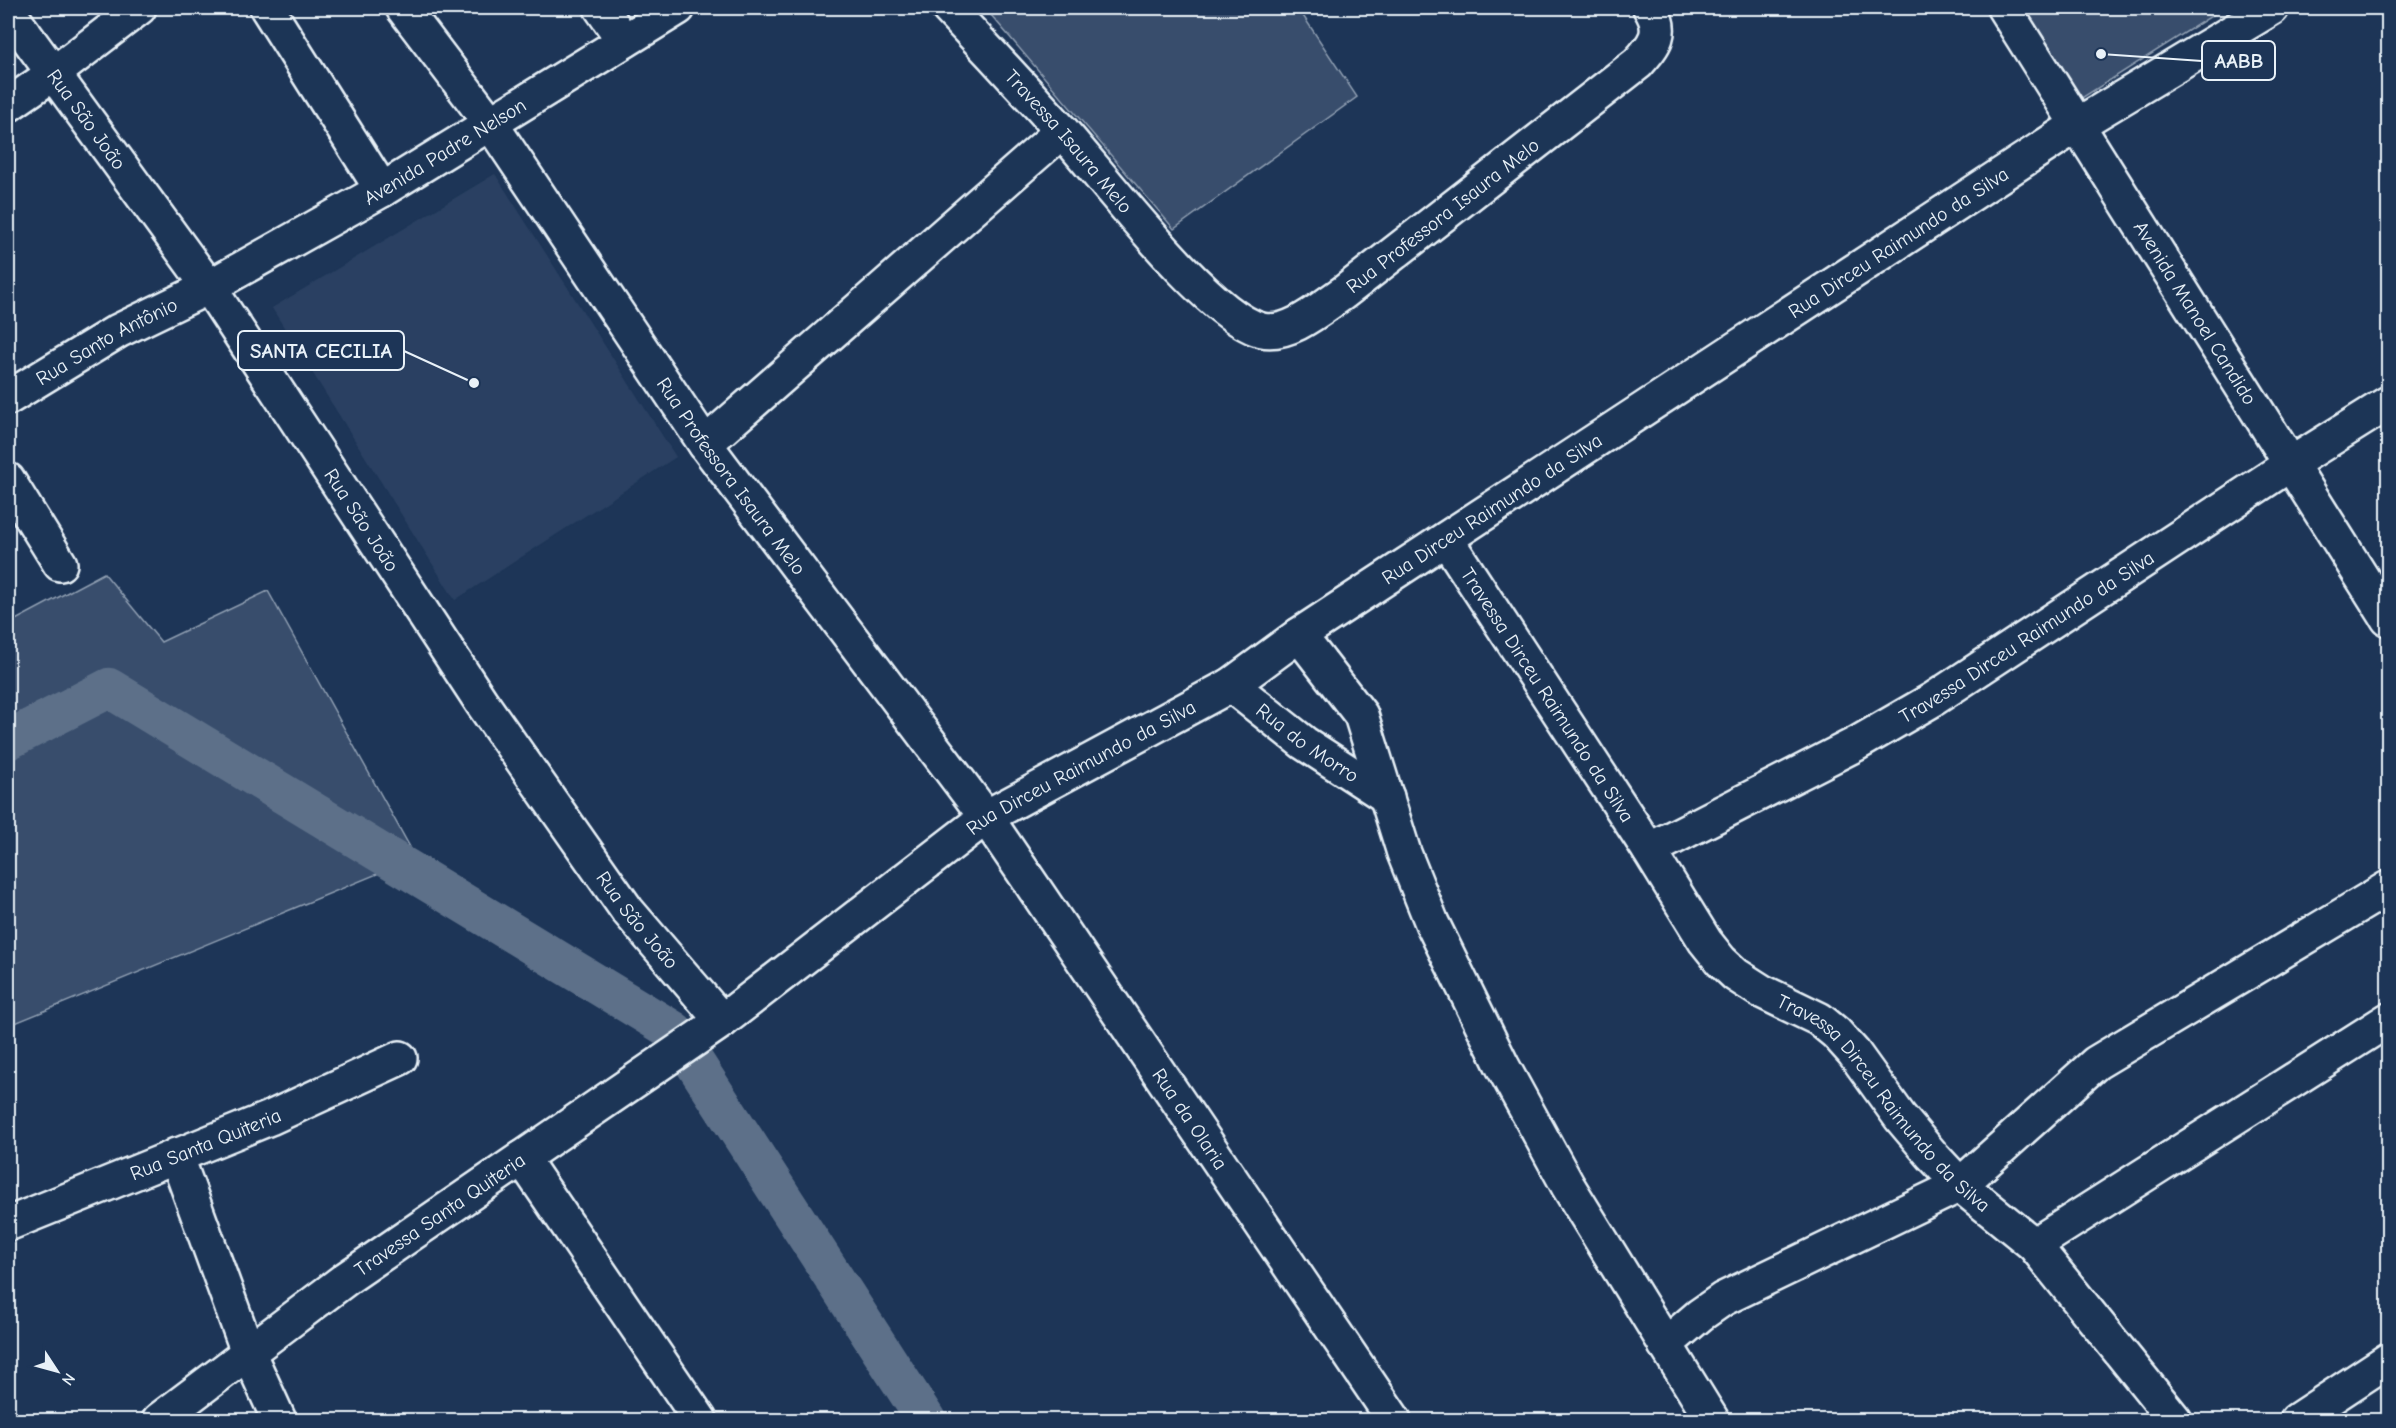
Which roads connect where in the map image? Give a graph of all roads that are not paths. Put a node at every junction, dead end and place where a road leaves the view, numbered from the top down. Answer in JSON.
{"nodes":[{"id":1,"x":139,"y":8,"type":"edge"},
{"id":2,"x":267,"y":8,"type":"edge"},
{"id":3,"x":403,"y":8,"type":"edge"},
{"id":4,"x":602,"y":8,"type":"edge"},
{"id":5,"x":678,"y":8,"type":"edge"},
{"id":6,"x":948,"y":8,"type":"edge"},
{"id":7,"x":1650,"y":8,"type":"edge"},
{"id":8,"x":2004,"y":8,"type":"edge"},
{"id":9,"x":2272,"y":8,"type":"edge"},
{"id":10,"x":8,"y":11,"type":"edge"},
{"id":11,"x":624,"y":41,"type":"junction"},
{"id":12,"x":53,"y":74,"type":"junction"},
{"id":13,"x":8,"y":105,"type":"edge"},
{"id":14,"x":491,"y":124,"type":"junction"},
{"id":15,"x":2077,"y":125,"type":"junction"},
{"id":16,"x":1062,"y":131,"type":"junction"},
{"id":17,"x":382,"y":190,"type":"junction"},
{"id":18,"x":1189,"y":277,"type":"joint"},
{"id":19,"x":209,"y":287,"type":"junction"},
{"id":20,"x":8,"y":398,"type":"edge"},
{"id":21,"x":2388,"y":403,"type":"edge"},
{"id":22,"x":705,"y":444,"type":"junction"},
{"id":23,"x":2289,"y":465,"type":"junction"},
{"id":24,"x":8,"y":480,"type":"edge"},
{"id":25,"x":1446,"y":539,"type":"junction"},
{"id":26,"x":60,"y":564,"type":"dead end"},
{"id":27,"x":2388,"y":619,"type":"edge"},
{"id":28,"x":1299,"y":635,"type":"junction"},
{"id":29,"x":1231,"y":685,"type":"junction"},
{"id":30,"x":1387,"y":797,"type":"junction"},
{"id":31,"x":986,"y":817,"type":"junction"},
{"id":32,"x":1649,"y":849,"type":"junction"},
{"id":33,"x":2388,"y":888,"type":"edge"},
{"id":34,"x":2388,"y":1020,"type":"edge"},
{"id":35,"x":722,"y":1021,"type":"junction"},
{"id":36,"x":400,"y":1058,"type":"dead end"},
{"id":37,"x":176,"y":1155,"type":"junction"},
{"id":38,"x":522,"y":1158,"type":"junction"},
{"id":39,"x":1960,"y":1185,"type":"junction"},
{"id":40,"x":8,"y":1224,"type":"edge"},
{"id":41,"x":2034,"y":1245,"type":"junction"},
{"id":42,"x":1665,"y":1345,"type":"junction"},
{"id":43,"x":248,"y":1352,"type":"junction"},
{"id":44,"x":2388,"y":1360,"type":"edge"},
{"id":45,"x":159,"y":1420,"type":"edge"},
{"id":46,"x":279,"y":1420,"type":"edge"},
{"id":47,"x":700,"y":1420,"type":"edge"},
{"id":48,"x":1394,"y":1420,"type":"edge"},
{"id":49,"x":1712,"y":1420,"type":"edge"},
{"id":50,"x":2175,"y":1420,"type":"edge"},
{"id":51,"x":2297,"y":1420,"type":"edge"}],
"edges":[{"from":1,"to":12,"type":"street"},
{"from":2,"to":17,"type":"street"},
{"from":3,"to":14,"type":"street","name":"Rua Professora Isaura Melo"},
{"from":4,"to":11,"type":"street"},
{"from":5,"to":11,"type":"street","name":"Avenida Padre Nelson"},
{"from":6,"to":16,"type":"street","name":"Travessa Isaura Melo"},
{"from":7,"to":18,"type":"street","name":"Rua Professora Isaura Melo"},
{"from":8,"to":15,"type":"street","name":"Avenida Manoel Candido"},
{"from":9,"to":15,"type":"street","name":"Rua Dirceu Raimundo da Silva"},
{"from":10,"to":12,"type":"street","name":"Rua São João"},
{"from":11,"to":14,"type":"street","name":"Avenida Padre Nelson"},
{"from":12,"to":13,"type":"street"},
{"from":12,"to":19,"type":"street","name":"Rua São João"},
{"from":14,"to":17,"type":"street","name":"Avenida Padre Nelson"},
{"from":14,"to":22,"type":"street","name":"Rua Professora Isaura Melo"},
{"from":15,"to":23,"type":"street","name":"Avenida Manoel Candido"},
{"from":15,"to":25,"type":"street","name":"Rua Dirceu Raimundo da Silva"},
{"from":16,"to":18,"type":"street","name":"Travessa Isaura Melo"},
{"from":16,"to":22,"type":"street"},
{"from":17,"to":19,"type":"street","name":"Avenida Padre Nelson"},
{"from":19,"to":20,"type":"street","name":"Rua Santo Antônio"},
{"from":19,"to":35,"type":"street","name":"Rua São João"},
{"from":21,"to":23,"type":"street","name":"Travessa Dirceu Raimundo da Silva"},
{"from":22,"to":31,"type":"street","name":"Rua Professora Isaura Melo"},
{"from":23,"to":27,"type":"street","name":"Avenida Manoel Candido"},
{"from":23,"to":32,"type":"street","name":"Travessa Dirceu Raimundo da Silva"},
{"from":24,"to":26,"type":"street"},
{"from":25,"to":28,"type":"street","name":"Rua Dirceu Raimundo da Silva"},
{"from":25,"to":32,"type":"street","name":"Travessa Dirceu Raimundo da Silva"},
{"from":28,"to":29,"type":"street","name":"Rua Dirceu Raimundo da Silva"},
{"from":28,"to":30,"type":"street"},
{"from":29,"to":30,"type":"street","name":"Rua do Morro"},
{"from":29,"to":31,"type":"street","name":"Rua Dirceu Raimundo da Silva"},
{"from":30,"to":42,"type":"street"},
{"from":31,"to":35,"type":"street","name":"Rua Dirceu Raimundo da Silva"},
{"from":31,"to":48,"type":"street","name":"Rua da Olaria"},
{"from":32,"to":39,"type":"street","name":"Travessa Dirceu Raimundo da Silva"},
{"from":33,"to":39,"type":"street"},
{"from":34,"to":41,"type":"street"},
{"from":35,"to":38,"type":"street","name":"Rua Dirceu Raimundo da Silva"},
{"from":36,"to":37,"type":"street","name":"Rua Santa Quiteria"},
{"from":37,"to":40,"type":"street","name":"Rua Santa Quiteria"},
{"from":37,"to":43,"type":"street"},
{"from":38,"to":43,"type":"street","name":"Travessa Santa Quiteria"},
{"from":38,"to":47,"type":"street","name":"Travessa Santa Quiteria"},
{"from":39,"to":41,"type":"street","name":"Travessa Dirceu Raimundo da Silva"},
{"from":39,"to":42,"type":"street"},
{"from":41,"to":50,"type":"street","name":"Travessa Dirceu Raimundo da Silva"},
{"from":42,"to":49,"type":"street"},
{"from":43,"to":45,"type":"street","name":"Travessa Santa Quiteria"},
{"from":43,"to":46,"type":"street"},
{"from":44,"to":51,"type":"street"}]}
